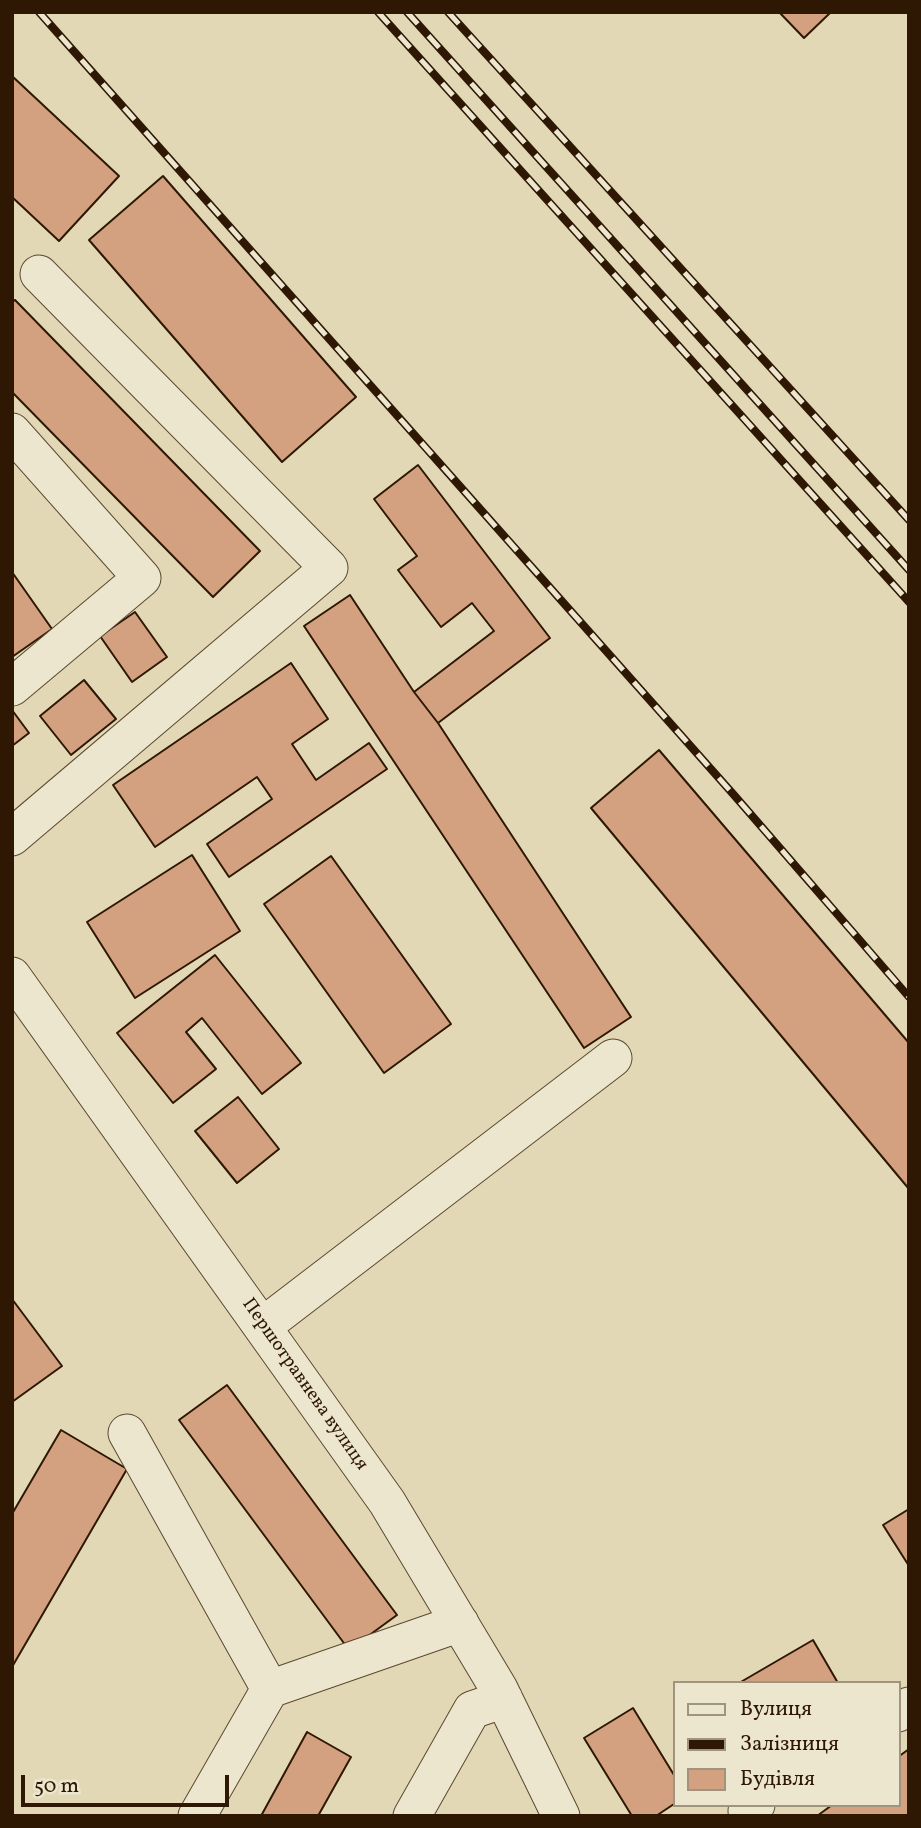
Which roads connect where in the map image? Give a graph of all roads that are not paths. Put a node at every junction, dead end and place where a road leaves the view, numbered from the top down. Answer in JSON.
{"nodes":[{"id":1,"x":39,"y":274,"type":"dead end"},
{"id":2,"x":12,"y":432,"type":"edge"},
{"id":3,"x":12,"y":687,"type":"edge"},
{"id":4,"x":12,"y":838,"type":"edge"},
{"id":5,"x":12,"y":976,"type":"edge"},
{"id":6,"x":23,"y":1015,"type":"edge"},
{"id":7,"x":612,"y":1058,"type":"dead end"},
{"id":8,"x":263,"y":1326,"type":"junction"},
{"id":9,"x":127,"y":1433,"type":"dead end"},
{"id":10,"x":460,"y":1623,"type":"junction"},
{"id":11,"x":270,"y":1689,"type":"junction"},
{"id":12,"x":504,"y":1699,"type":"junction"},
{"id":13,"x":197,"y":1816,"type":"edge"},
{"id":14,"x":412,"y":1816,"type":"edge"},
{"id":15,"x":561,"y":1816,"type":"edge"}],
"edges":[{"from":1,"to":4,"type":"street"},
{"from":2,"to":3,"type":"street"},
{"from":5,"to":6,"type":"street","name":"Першотравнева вулиця"},
{"from":6,"to":8,"type":"street","name":"Першотравнева вулиця"},
{"from":7,"to":8,"type":"street"},
{"from":8,"to":10,"type":"street","name":"Першотравнева вулиця"},
{"from":9,"to":11,"type":"street"},
{"from":10,"to":11,"type":"street"},
{"from":10,"to":12,"type":"street","name":"Першотравнева вулиця"},
{"from":11,"to":13,"type":"street"},
{"from":12,"to":14,"type":"street"},
{"from":12,"to":15,"type":"street","name":"Першотравнева вулиця"}]}
